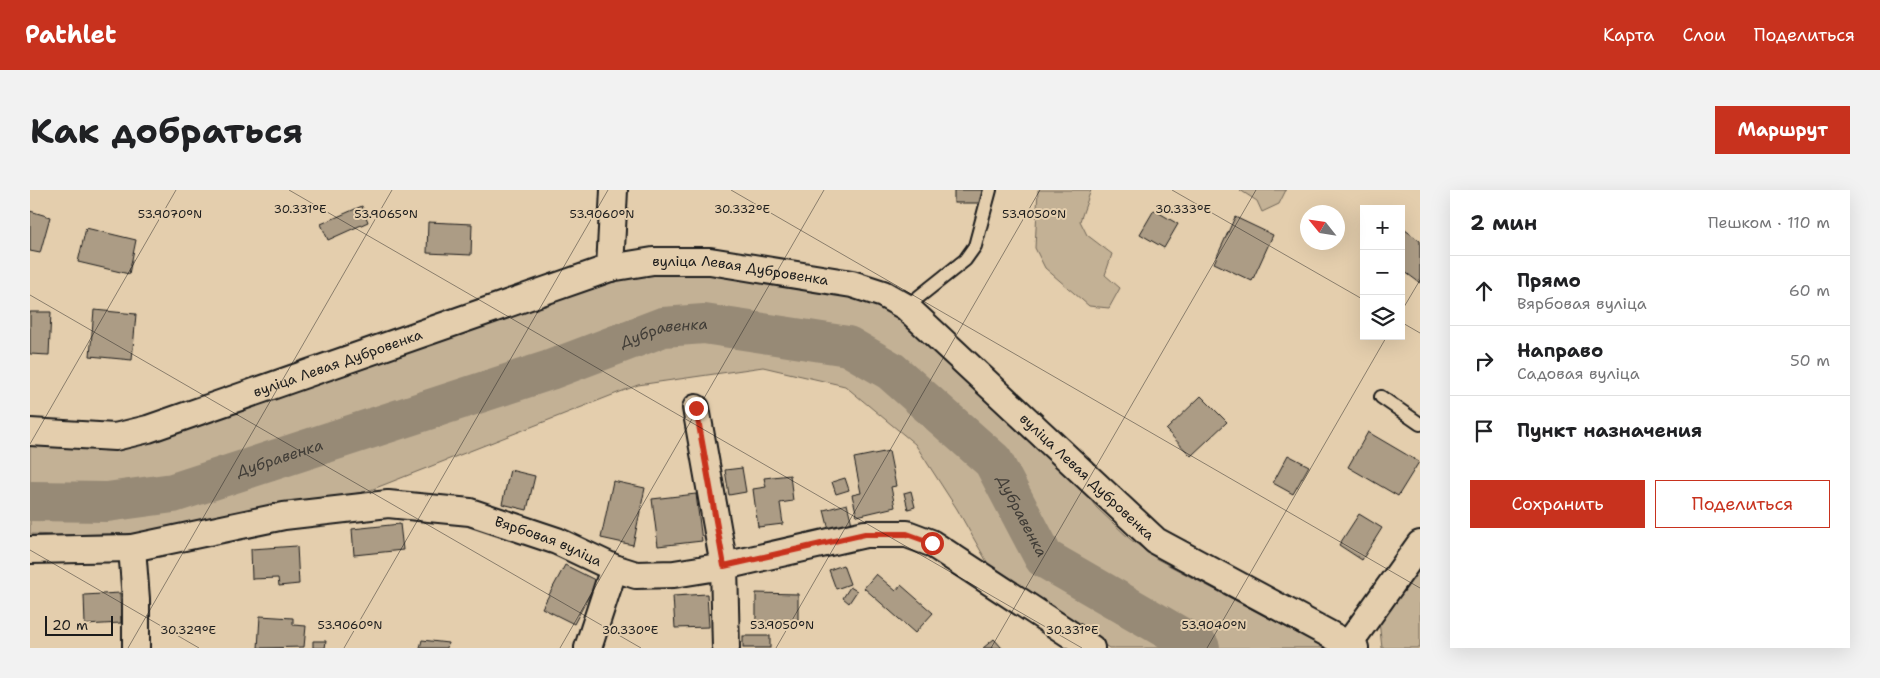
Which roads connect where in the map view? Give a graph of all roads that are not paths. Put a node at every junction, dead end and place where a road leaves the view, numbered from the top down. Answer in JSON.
{"nodes":[{"id":1,"x":614,"y":190,"type":"edge"},
{"id":2,"x":990,"y":190,"type":"edge"},
{"id":3,"x":610,"y":268,"type":"junction"},
{"id":4,"x":906,"y":307,"type":"junction"},
{"id":5,"x":1381,"y":397,"type":"dead end"},
{"id":6,"x":696,"y":408,"type":"dead end"},
{"id":7,"x":1420,"y":424,"type":"edge"},
{"id":8,"x":30,"y":432,"type":"edge"},
{"id":9,"x":1420,"y":544,"type":"edge"},
{"id":10,"x":132,"y":548,"type":"junction"},
{"id":11,"x":30,"y":550,"type":"edge"},
{"id":12,"x":724,"y":566,"type":"junction"},
{"id":13,"x":614,"y":568,"type":"junction"},
{"id":14,"x":1351,"y":646,"type":"edge"},
{"id":15,"x":136,"y":648,"type":"edge"},
{"id":16,"x":588,"y":648,"type":"edge"},
{"id":17,"x":726,"y":648,"type":"edge"},
{"id":18,"x":1091,"y":648,"type":"edge"}],
"edges":[{"from":1,"to":3,"type":"street"},
{"from":2,"to":4,"type":"lane"},
{"from":3,"to":4,"type":"street","name":"вуліца Левая Дубровенка"},
{"from":3,"to":8,"type":"street","name":"вуліца Левая Дубровенка"},
{"from":4,"to":14,"type":"street","name":"вуліца Левая Дубровенка"},
{"from":5,"to":7,"type":"lane"},
{"from":6,"to":12,"type":"street"},
{"from":9,"to":14,"type":"street"},
{"from":10,"to":11,"type":"street","name":"Вярбовая вуліца"},
{"from":10,"to":13,"type":"street","name":"Вярбовая вуліца"},
{"from":10,"to":15,"type":"street"},
{"from":12,"to":13,"type":"street","name":"Вярбовая вуліца"},
{"from":12,"to":17,"type":"street"},
{"from":12,"to":18,"type":"street","name":"Вярбовая вуліца"},
{"from":13,"to":16,"type":"street"}]}
